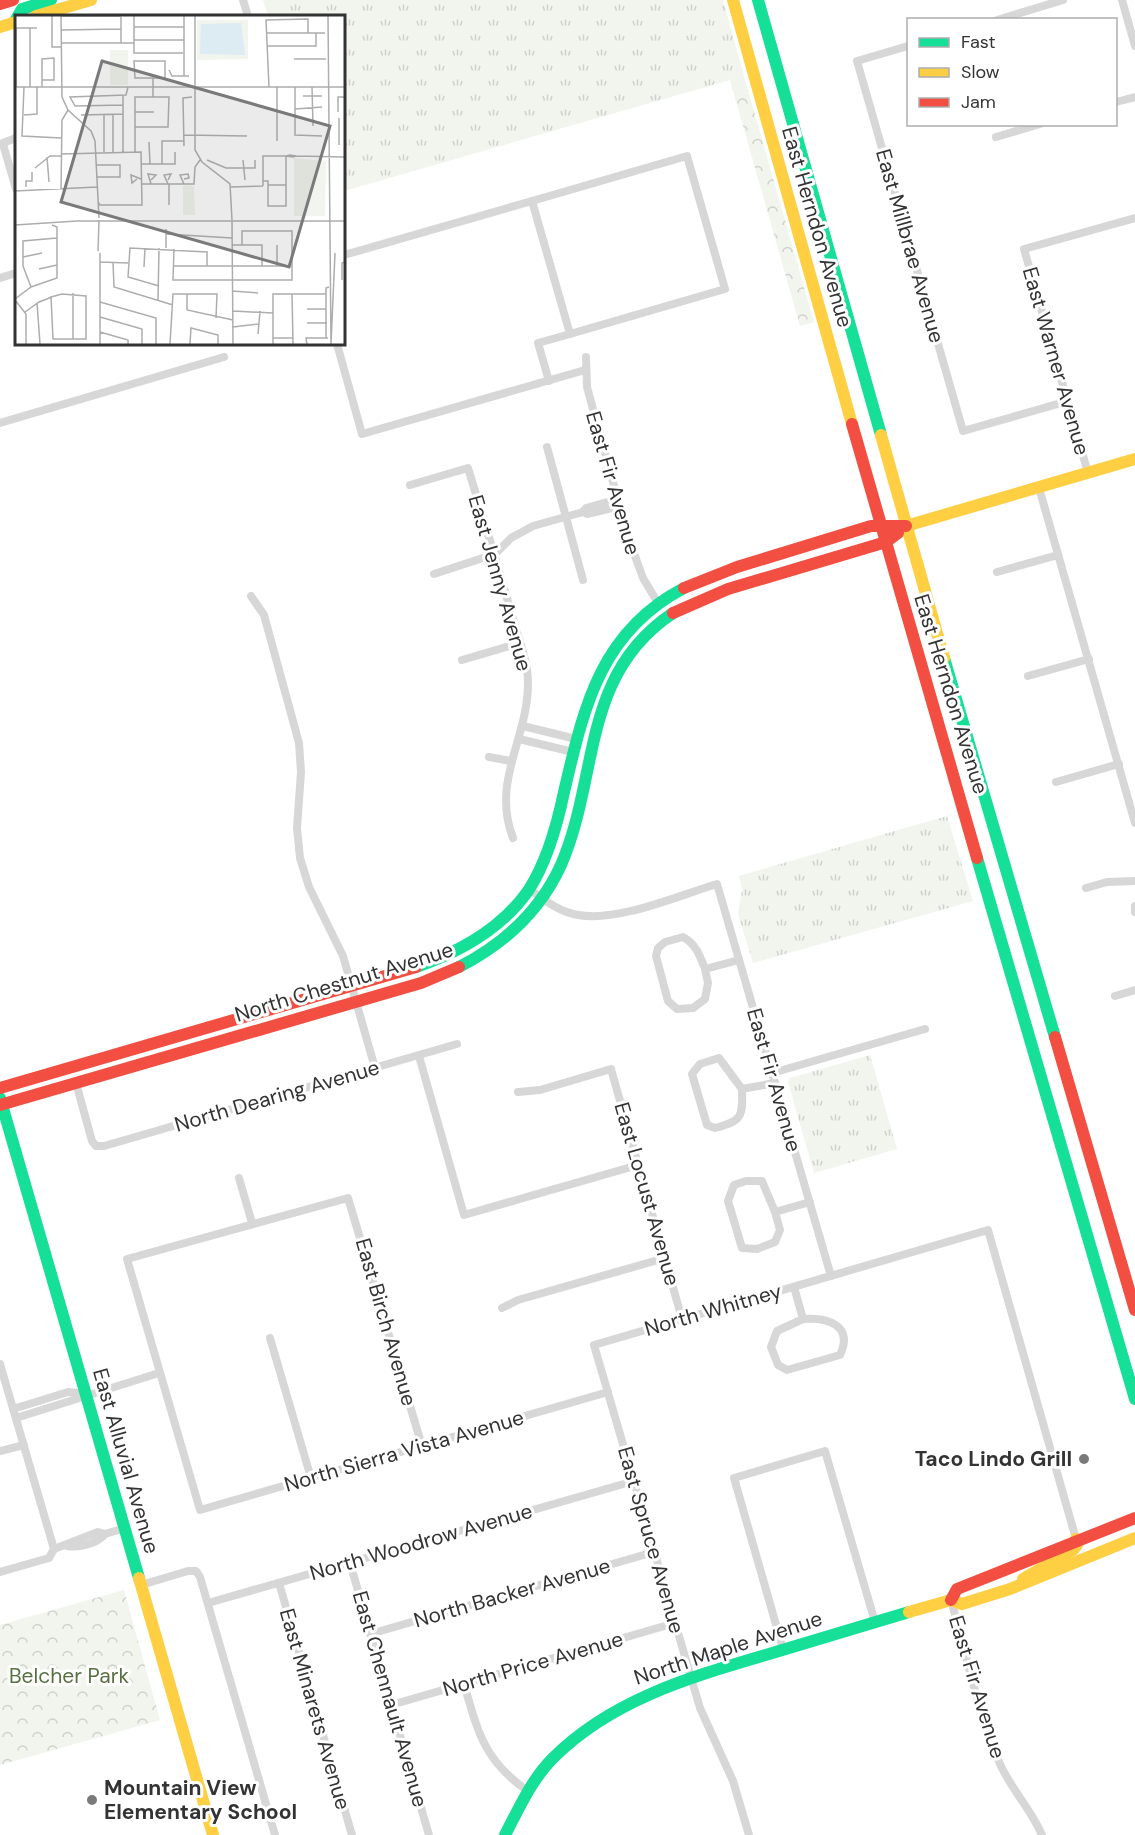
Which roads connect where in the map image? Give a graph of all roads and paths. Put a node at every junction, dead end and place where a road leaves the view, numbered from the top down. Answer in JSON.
{"nodes":[{"id":1,"x":14,"y":0,"type":"edge"},
{"id":2,"x":51,"y":0,"type":"edge"},
{"id":3,"x":91,"y":0,"type":"edge"},
{"id":4,"x":243,"y":0,"type":"edge"},
{"id":5,"x":733,"y":0,"type":"edge"},
{"id":6,"x":758,"y":0,"type":"edge"},
{"id":7,"x":1063,"y":0,"type":"edge"},
{"id":8,"x":1122,"y":0,"type":"edge"},
{"id":9,"x":0,"y":4,"type":"edge"},
{"id":10,"x":15,"y":15,"type":"edge"},
{"id":11,"x":39,"y":15,"type":"edge"},
{"id":12,"x":248,"y":15,"type":"edge"},
{"id":13,"x":1004,"y":18,"type":"edge"},
{"id":14,"x":15,"y":26,"type":"edge"},
{"id":15,"x":0,"y":27,"type":"edge"},
{"id":16,"x":1135,"y":46,"type":"edge"},
{"id":17,"x":907,"y":47,"type":"edge"},
{"id":18,"x":1135,"y":97,"type":"edge"},
{"id":19,"x":1117,"y":102,"type":"edge"},
{"id":20,"x":1033,"y":126,"type":"edge"},
{"id":21,"x":996,"y":137,"type":"dead end"},
{"id":22,"x":2,"y":144,"type":"edge"},
{"id":23,"x":15,"y":186,"type":"edge"},
{"id":24,"x":532,"y":201,"type":"junction"},
{"id":25,"x":1135,"y":218,"type":"edge"},
{"id":26,"x":345,"y":255,"type":"edge"},
{"id":27,"x":15,"y":273,"type":"edge"},
{"id":28,"x":0,"y":278,"type":"edge"},
{"id":29,"x":570,"y":334,"type":"junction"},
{"id":30,"x":336,"y":345,"type":"edge"},
{"id":31,"x":224,"y":357,"type":"dead end"},
{"id":32,"x":586,"y":357,"type":"dead end"},
{"id":33,"x":585,"y":370,"type":"junction"},
{"id":34,"x":549,"y":381,"type":"junction"},
{"id":35,"x":1068,"y":401,"type":"junction"},
{"id":36,"x":0,"y":423,"type":"edge"},
{"id":37,"x":547,"y":447,"type":"dead end"},
{"id":38,"x":1135,"y":459,"type":"edge"},
{"id":39,"x":1088,"y":473,"type":"junction"},
{"id":40,"x":410,"y":485,"type":"dead end"},
{"id":41,"x":1039,"y":488,"type":"junction"},
{"id":42,"x":619,"y":502,"type":"junction"},
{"id":43,"x":566,"y":516,"type":"junction"},
{"id":44,"x":880,"y":524,"type":"junction"},
{"id":45,"x":906,"y":526,"type":"junction"},
{"id":46,"x":886,"y":542,"type":"junction"},
{"id":47,"x":495,"y":554,"type":"junction"},
{"id":48,"x":1058,"y":555,"type":"junction"},
{"id":49,"x":997,"y":573,"type":"dead end"},
{"id":50,"x":434,"y":574,"type":"dead end"},
{"id":51,"x":713,"y":575,"type":"junction"},
{"id":52,"x":583,"y":580,"type":"dead end"},
{"id":53,"x":251,"y":596,"type":"dead end"},
{"id":54,"x":658,"y":603,"type":"junction"},
{"id":55,"x":663,"y":620,"type":"junction"},
{"id":56,"x":520,"y":644,"type":"junction"},
{"id":57,"x":1089,"y":659,"type":"junction"},
{"id":58,"x":462,"y":660,"type":"dead end"},
{"id":59,"x":1028,"y":676,"type":"dead end"},
{"id":60,"x":523,"y":726,"type":"junction"},
{"id":61,"x":595,"y":727,"type":"junction"},
{"id":62,"x":519,"y":739,"type":"junction"},
{"id":63,"x":576,"y":739,"type":"junction"},
{"id":64,"x":573,"y":752,"type":"junction"},
{"id":65,"x":489,"y":757,"type":"dead end"},
{"id":66,"x":511,"y":760,"type":"junction"},
{"id":67,"x":1119,"y":764,"type":"junction"},
{"id":68,"x":1056,"y":782,"type":"dead end"},
{"id":69,"x":1135,"y":823,"type":"edge"},
{"id":70,"x":513,"y":838,"type":"dead end"},
{"id":71,"x":1135,"y":881,"type":"edge"},
{"id":72,"x":1086,"y":888,"type":"dead end"},
{"id":73,"x":529,"y":889,"type":"junction"},
{"id":74,"x":542,"y":898,"type":"junction"},
{"id":75,"x":1135,"y":906,"type":"edge"},
{"id":76,"x":1135,"y":912,"type":"edge"},
{"id":77,"x":739,"y":960,"type":"junction"},
{"id":78,"x":705,"y":969,"type":"junction"},
{"id":79,"x":352,"y":987,"type":"junction"},
{"id":80,"x":1135,"y":990,"type":"edge"},
{"id":81,"x":1115,"y":996,"type":"dead end"},
{"id":82,"x":356,"y":1001,"type":"junction"},
{"id":83,"x":925,"y":1029,"type":"dead end"},
{"id":84,"x":457,"y":1044,"type":"dead end"},
{"id":85,"x":418,"y":1056,"type":"junction"},
{"id":86,"x":375,"y":1068,"type":"junction"},
{"id":87,"x":773,"y":1078,"type":"junction"},
{"id":88,"x":76,"y":1083,"type":"junction"},
{"id":89,"x":0,"y":1088,"type":"edge"},
{"id":90,"x":742,"y":1089,"type":"junction"},
{"id":91,"x":518,"y":1092,"type":"dead end"},
{"id":92,"x":1,"y":1102,"type":"edge"},
{"id":93,"x":638,"y":1165,"type":"junction"},
{"id":94,"x":238,"y":1178,"type":"dead end"},
{"id":95,"x":810,"y":1202,"type":"junction"},
{"id":96,"x":775,"y":1212,"type":"junction"},
{"id":97,"x":252,"y":1223,"type":"junction"},
{"id":98,"x":665,"y":1258,"type":"junction"},
{"id":99,"x":831,"y":1276,"type":"junction"},
{"id":100,"x":794,"y":1287,"type":"junction"},
{"id":101,"x":502,"y":1308,"type":"dead end"},
{"id":102,"x":1135,"y":1310,"type":"edge"},
{"id":103,"x":682,"y":1319,"type":"junction"},
{"id":104,"x":803,"y":1319,"type":"junction"},
{"id":105,"x":270,"y":1338,"type":"dead end"},
{"id":106,"x":594,"y":1345,"type":"joint"},
{"id":107,"x":0,"y":1364,"type":"edge"},
{"id":108,"x":159,"y":1373,"type":"junction"},
{"id":109,"x":608,"y":1392,"type":"junction"},
{"id":110,"x":87,"y":1394,"type":"junction"},
{"id":111,"x":1135,"y":1399,"type":"edge"},
{"id":112,"x":14,"y":1413,"type":"junction"},
{"id":113,"x":24,"y":1444,"type":"junction"},
{"id":114,"x":422,"y":1446,"type":"junction"},
{"id":115,"x":0,"y":1451,"type":"edge"},
{"id":116,"x":311,"y":1478,"type":"junction"},
{"id":117,"x":634,"y":1480,"type":"junction"},
{"id":118,"x":1135,"y":1518,"type":"edge"},
{"id":119,"x":125,"y":1528,"type":"junction"},
{"id":120,"x":1135,"y":1538,"type":"edge"},
{"id":121,"x":1076,"y":1539,"type":"junction"},
{"id":122,"x":54,"y":1549,"type":"junction"},
{"id":123,"x":654,"y":1552,"type":"junction"},
{"id":124,"x":350,"y":1563,"type":"junction"},
{"id":125,"x":0,"y":1572,"type":"edge"},
{"id":126,"x":279,"y":1583,"type":"junction"},
{"id":127,"x":141,"y":1585,"type":"junction"},
{"id":128,"x":1010,"y":1589,"type":"junction"},
{"id":129,"x":951,"y":1600,"type":"junction"},
{"id":130,"x":208,"y":1603,"type":"junction"},
{"id":131,"x":875,"y":1622,"type":"junction"},
{"id":132,"x":675,"y":1623,"type":"junction"},
{"id":133,"x":370,"y":1634,"type":"junction"},
{"id":134,"x":783,"y":1649,"type":"junction"},
{"id":135,"x":691,"y":1676,"type":"junction"},
{"id":136,"x":464,"y":1684,"type":"junction"},
{"id":137,"x":391,"y":1704,"type":"junction"},
{"id":138,"x":528,"y":1791,"type":"junction"},
{"id":139,"x":213,"y":1835,"type":"edge"},
{"id":140,"x":275,"y":1835,"type":"edge"},
{"id":141,"x":352,"y":1835,"type":"edge"},
{"id":142,"x":429,"y":1835,"type":"edge"},
{"id":143,"x":505,"y":1835,"type":"edge"},
{"id":144,"x":749,"y":1835,"type":"edge"},
{"id":145,"x":1042,"y":1835,"type":"edge"}],
"edges":[{"from":1,"to":9,"type":"main road"},
{"from":2,"to":10,"type":"main road"},
{"from":3,"to":11,"type":"main road"},
{"from":4,"to":12,"type":"street"},
{"from":5,"to":44,"type":"main road","name":"East Herndon Avenue"},
{"from":6,"to":45,"type":"main road","name":"East Herndon Avenue"},
{"from":7,"to":13,"type":"street"},
{"from":8,"to":16,"type":"street"},
{"from":14,"to":15,"type":"main road"},
{"from":17,"to":35,"type":"street","name":"East Millbrae Avenue"},
{"from":18,"to":19,"type":"street"},
{"from":20,"to":21,"type":"street"},
{"from":22,"to":23,"type":"street"},
{"from":24,"to":26,"type":"street"},
{"from":24,"to":29,"type":"street"},
{"from":24,"to":29,"type":"street"},
{"from":25,"to":35,"type":"street","name":"East Warner Avenue"},
{"from":27,"to":28,"type":"street"},
{"from":29,"to":34,"type":"street"},
{"from":30,"to":34,"type":"street"},
{"from":31,"to":36,"type":"street"},
{"from":32,"to":33,"type":"street","name":"East Fir Avenue"},
{"from":33,"to":34,"type":"street"},
{"from":33,"to":42,"type":"street","name":"East Fir Avenue"},
{"from":35,"to":39,"type":"street","name":"East Warner Avenue"},
{"from":37,"to":43,"type":"street"},
{"from":38,"to":39,"type":"main road","name":"North Chestnut Avenue"},
{"from":39,"to":41,"type":"main road","name":"North Chestnut Avenue"},
{"from":40,"to":47,"type":"street","name":"East Jenny Avenue"},
{"from":41,"to":45,"type":"main road","name":"North Chestnut Avenue"},
{"from":41,"to":48,"type":"street"},
{"from":42,"to":43,"type":"street"},
{"from":42,"to":54,"type":"street","name":"East Fir Avenue"},
{"from":43,"to":47,"type":"street"},
{"from":43,"to":52,"type":"street"},
{"from":44,"to":45,"type":"main road","name":"North Chestnut Avenue"},
{"from":44,"to":46,"type":"main road","name":"East Herndon Avenue"},
{"from":44,"to":51,"type":"main road","name":"North Chestnut Avenue"},
{"from":45,"to":46,"type":"main road","name":"North Chestnut Avenue"},
{"from":45,"to":102,"type":"main road","name":"East Herndon Avenue"},
{"from":46,"to":55,"type":"main road","name":"North Chestnut Avenue"},
{"from":46,"to":111,"type":"main road","name":"East Herndon Avenue"},
{"from":47,"to":50,"type":"street"},
{"from":47,"to":56,"type":"street","name":"East Jenny Avenue"},
{"from":48,"to":49,"type":"street"},
{"from":48,"to":57,"type":"street"},
{"from":51,"to":54,"type":"main road","name":"North Chestnut Avenue"},
{"from":51,"to":55,"type":"main road"},
{"from":53,"to":79,"type":"street"},
{"from":54,"to":61,"type":"main road"},
{"from":54,"to":63,"type":"main road","name":"North Chestnut Avenue"},
{"from":55,"to":61,"type":"main road","name":"North Chestnut Avenue"},
{"from":56,"to":58,"type":"street"},
{"from":56,"to":60,"type":"street","name":"East Jenny Avenue"},
{"from":57,"to":59,"type":"street"},
{"from":57,"to":67,"type":"street"},
{"from":60,"to":62,"type":"street","name":"East Jenny Avenue"},
{"from":60,"to":63,"type":"street"},
{"from":61,"to":74,"type":"main road","name":"North Chestnut Avenue"},
{"from":62,"to":64,"type":"street"},
{"from":62,"to":66,"type":"street","name":"East Jenny Avenue"},
{"from":63,"to":64,"type":"main road","name":"North Chestnut Avenue"},
{"from":64,"to":73,"type":"main road","name":"North Chestnut Avenue"},
{"from":65,"to":66,"type":"street"},
{"from":66,"to":70,"type":"street","name":"East Jenny Avenue"},
{"from":67,"to":68,"type":"street"},
{"from":67,"to":69,"type":"street"},
{"from":71,"to":72,"type":"street"},
{"from":73,"to":74,"type":"street"},
{"from":73,"to":79,"type":"main road","name":"North Chestnut Avenue"},
{"from":74,"to":77,"type":"street","name":"East Fir Avenue"},
{"from":74,"to":82,"type":"main road","name":"North Chestnut Avenue"},
{"from":75,"to":76,"type":"street"},
{"from":77,"to":78,"type":"street"},
{"from":77,"to":87,"type":"street","name":"East Fir Avenue"},
{"from":78,"to":78,"type":"street"},
{"from":79,"to":82,"type":"street"},
{"from":79,"to":89,"type":"main road","name":"North Chestnut Avenue"},
{"from":80,"to":81,"type":"street"},
{"from":82,"to":86,"type":"street"},
{"from":82,"to":88,"type":"main road","name":"North Chestnut Avenue"},
{"from":83,"to":87,"type":"street"},
{"from":84,"to":85,"type":"street","name":"North Dearing Avenue"},
{"from":85,"to":86,"type":"street","name":"North Dearing Avenue"},
{"from":85,"to":93,"type":"street"},
{"from":86,"to":88,"type":"street","name":"North Dearing Avenue"},
{"from":87,"to":90,"type":"street"},
{"from":87,"to":95,"type":"street","name":"East Fir Avenue"},
{"from":88,"to":92,"type":"main road","name":"North Chestnut Avenue"},
{"from":90,"to":90,"type":"street"},
{"from":91,"to":93,"type":"street","name":"East Locust Avenue"},
{"from":92,"to":110,"type":"main road","name":"East Alluvial Avenue"},
{"from":93,"to":98,"type":"street","name":"East Locust Avenue"},
{"from":94,"to":97,"type":"street"},
{"from":95,"to":96,"type":"street"},
{"from":95,"to":99,"type":"street","name":"East Fir Avenue"},
{"from":96,"to":96,"type":"street"},
{"from":97,"to":108,"type":"street"},
{"from":97,"to":114,"type":"street","name":"East Birch Avenue"},
{"from":98,"to":101,"type":"street"},
{"from":98,"to":103,"type":"street","name":"East Locust Avenue"},
{"from":99,"to":100,"type":"street","name":"North Whitney"},
{"from":99,"to":121,"type":"street","name":"North Whitney"},
{"from":100,"to":103,"type":"street","name":"North Whitney"},
{"from":100,"to":104,"type":"street"},
{"from":103,"to":106,"type":"street","name":"North Whitney"},
{"from":104,"to":104,"type":"street"},
{"from":105,"to":116,"type":"street"},
{"from":106,"to":109,"type":"street","name":"East Spruce Avenue"},
{"from":107,"to":112,"type":"street"},
{"from":108,"to":110,"type":"street"},
{"from":108,"to":116,"type":"street","name":"North Sierra Vista Avenue"},
{"from":109,"to":114,"type":"street","name":"North Sierra Vista Avenue"},
{"from":109,"to":117,"type":"street","name":"East Spruce Avenue"},
{"from":110,"to":112,"type":"street"},
{"from":110,"to":119,"type":"main road","name":"East Alluvial Avenue"},
{"from":112,"to":113,"type":"street"},
{"from":113,"to":115,"type":"street"},
{"from":113,"to":122,"type":"street"},
{"from":114,"to":116,"type":"street","name":"North Sierra Vista Avenue"},
{"from":117,"to":123,"type":"street","name":"East Spruce Avenue"},
{"from":117,"to":124,"type":"street","name":"North Woodrow Avenue"},
{"from":118,"to":121,"type":"main road","name":"North Maple Avenue"},
{"from":119,"to":122,"type":"street"},
{"from":119,"to":127,"type":"main road","name":"East Alluvial Avenue"},
{"from":120,"to":128,"type":"main road","name":"North Maple Avenue"},
{"from":121,"to":128,"type":"main road"},
{"from":121,"to":129,"type":"main road","name":"North Maple Avenue"},
{"from":122,"to":125,"type":"street"},
{"from":123,"to":132,"type":"street","name":"East Spruce Avenue"},
{"from":123,"to":133,"type":"street","name":"North Backer Avenue"},
{"from":124,"to":126,"type":"street","name":"North Woodrow Avenue"},
{"from":124,"to":133,"type":"street","name":"East Chennault Avenue"},
{"from":126,"to":130,"type":"street","name":"North Woodrow Avenue"},
{"from":126,"to":141,"type":"street","name":"East Minarets Avenue"},
{"from":127,"to":130,"type":"street"},
{"from":127,"to":139,"type":"main road","name":"East Alluvial Avenue"},
{"from":128,"to":129,"type":"main road","name":"North Maple Avenue"},
{"from":129,"to":131,"type":"main road","name":"North Maple Avenue"},
{"from":129,"to":145,"type":"street","name":"East Fir Avenue"},
{"from":130,"to":140,"type":"street"},
{"from":131,"to":134,"type":"main road","name":"North Maple Avenue"},
{"from":131,"to":134,"type":"street"},
{"from":132,"to":135,"type":"street","name":"East Spruce Avenue"},
{"from":132,"to":136,"type":"street","name":"North Price Avenue"},
{"from":133,"to":137,"type":"street","name":"East Chennault Avenue"},
{"from":134,"to":135,"type":"main road","name":"North Maple Avenue"},
{"from":135,"to":138,"type":"main road","name":"North Maple Avenue"},
{"from":135,"to":144,"type":"street","name":"East Spruce Avenue"},
{"from":136,"to":137,"type":"street","name":"North Price Avenue"},
{"from":136,"to":138,"type":"street"},
{"from":137,"to":142,"type":"street","name":"East Chennault Avenue"},
{"from":138,"to":143,"type":"main road","name":"North Maple Avenue"}]}
